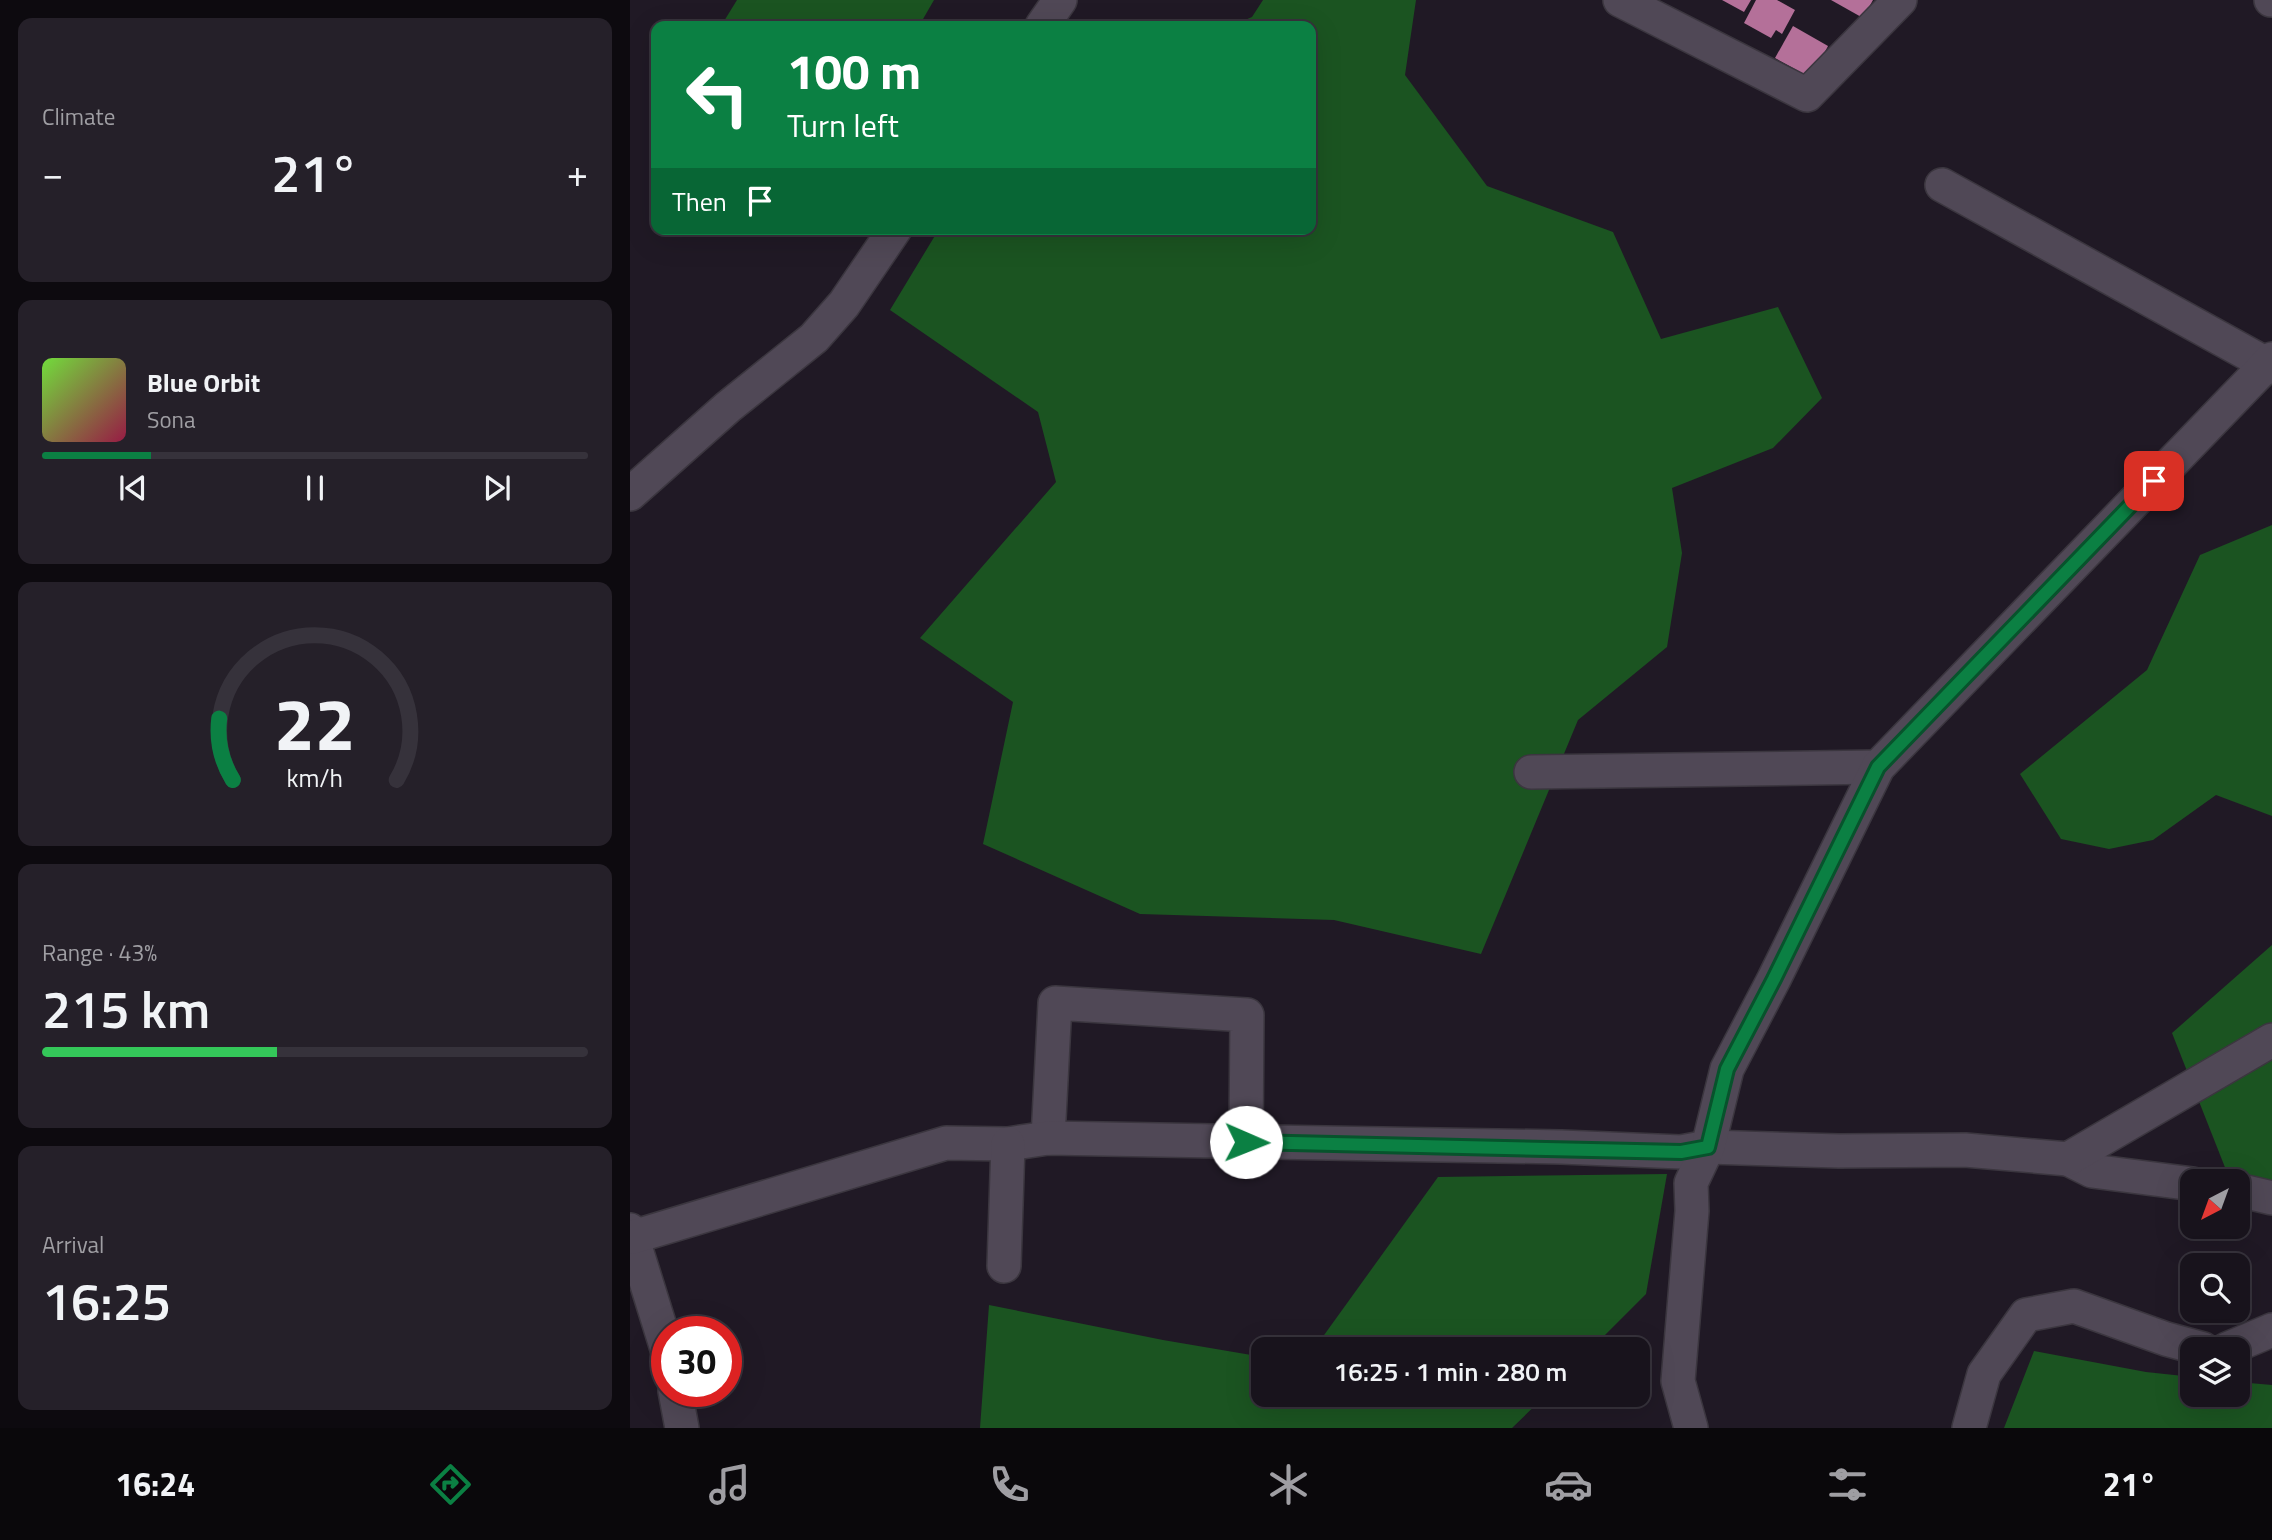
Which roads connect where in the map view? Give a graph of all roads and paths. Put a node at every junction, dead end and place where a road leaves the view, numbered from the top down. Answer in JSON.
{"nodes":[{"id":1,"x":1060,"y":0,"type":"edge"},
{"id":2,"x":1620,"y":0,"type":"edge"},
{"id":3,"x":1900,"y":0,"type":"edge"},
{"id":4,"x":1045,"y":21,"type":"edge"},
{"id":5,"x":1942,"y":185,"type":"dead end"},
{"id":6,"x":891,"y":235,"type":"edge"},
{"id":7,"x":2271,"y":363,"type":"edge"},
{"id":8,"x":630,"y":494,"type":"edge"},
{"id":9,"x":1878,"y":767,"type":"junction"},
{"id":10,"x":1531,"y":772,"type":"dead end"},
{"id":11,"x":2272,"y":1040,"type":"edge"},
{"id":12,"x":1048,"y":1139,"type":"junction"},
{"id":13,"x":1246,"y":1142,"type":"junction"},
{"id":14,"x":1008,"y":1144,"type":"junction"},
{"id":15,"x":1708,"y":1147,"type":"junction"},
{"id":16,"x":2068,"y":1159,"type":"junction"},
{"id":17,"x":2180,"y":1182,"type":"edge"},
{"id":18,"x":2250,"y":1193,"type":"edge"},
{"id":19,"x":2272,"y":1198,"type":"edge"},
{"id":20,"x":631,"y":1233,"type":"edge"},
{"id":21,"x":1004,"y":1266,"type":"dead end"},
{"id":22,"x":657,"y":1316,"type":"edge"},
{"id":23,"x":2272,"y":1330,"type":"edge"},
{"id":24,"x":2250,"y":1339,"type":"edge"},
{"id":25,"x":2180,"y":1343,"type":"edge"},
{"id":26,"x":678,"y":1407,"type":"edge"},
{"id":27,"x":1690,"y":1427,"type":"edge"},
{"id":28,"x":682,"y":1428,"type":"edge"},
{"id":29,"x":1969,"y":1428,"type":"edge"}],
"edges":[{"from":1,"to":4,"type":"street"},
{"from":2,"to":3,"type":"street"},
{"from":5,"to":7,"type":"street"},
{"from":6,"to":8,"type":"street"},
{"from":7,"to":9,"type":"street"},
{"from":9,"to":10,"type":"street"},
{"from":9,"to":15,"type":"street"},
{"from":11,"to":16,"type":"street"},
{"from":12,"to":13,"type":"street"},
{"from":12,"to":13,"type":"street"},
{"from":12,"to":14,"type":"street"},
{"from":13,"to":15,"type":"street"},
{"from":14,"to":20,"type":"street"},
{"from":14,"to":21,"type":"street"},
{"from":15,"to":16,"type":"street"},
{"from":15,"to":27,"type":"street"},
{"from":16,"to":17,"type":"street"},
{"from":18,"to":19,"type":"street"},
{"from":20,"to":22,"type":"street"},
{"from":23,"to":24,"type":"street"},
{"from":25,"to":29,"type":"street"},
{"from":26,"to":28,"type":"street"}]}
